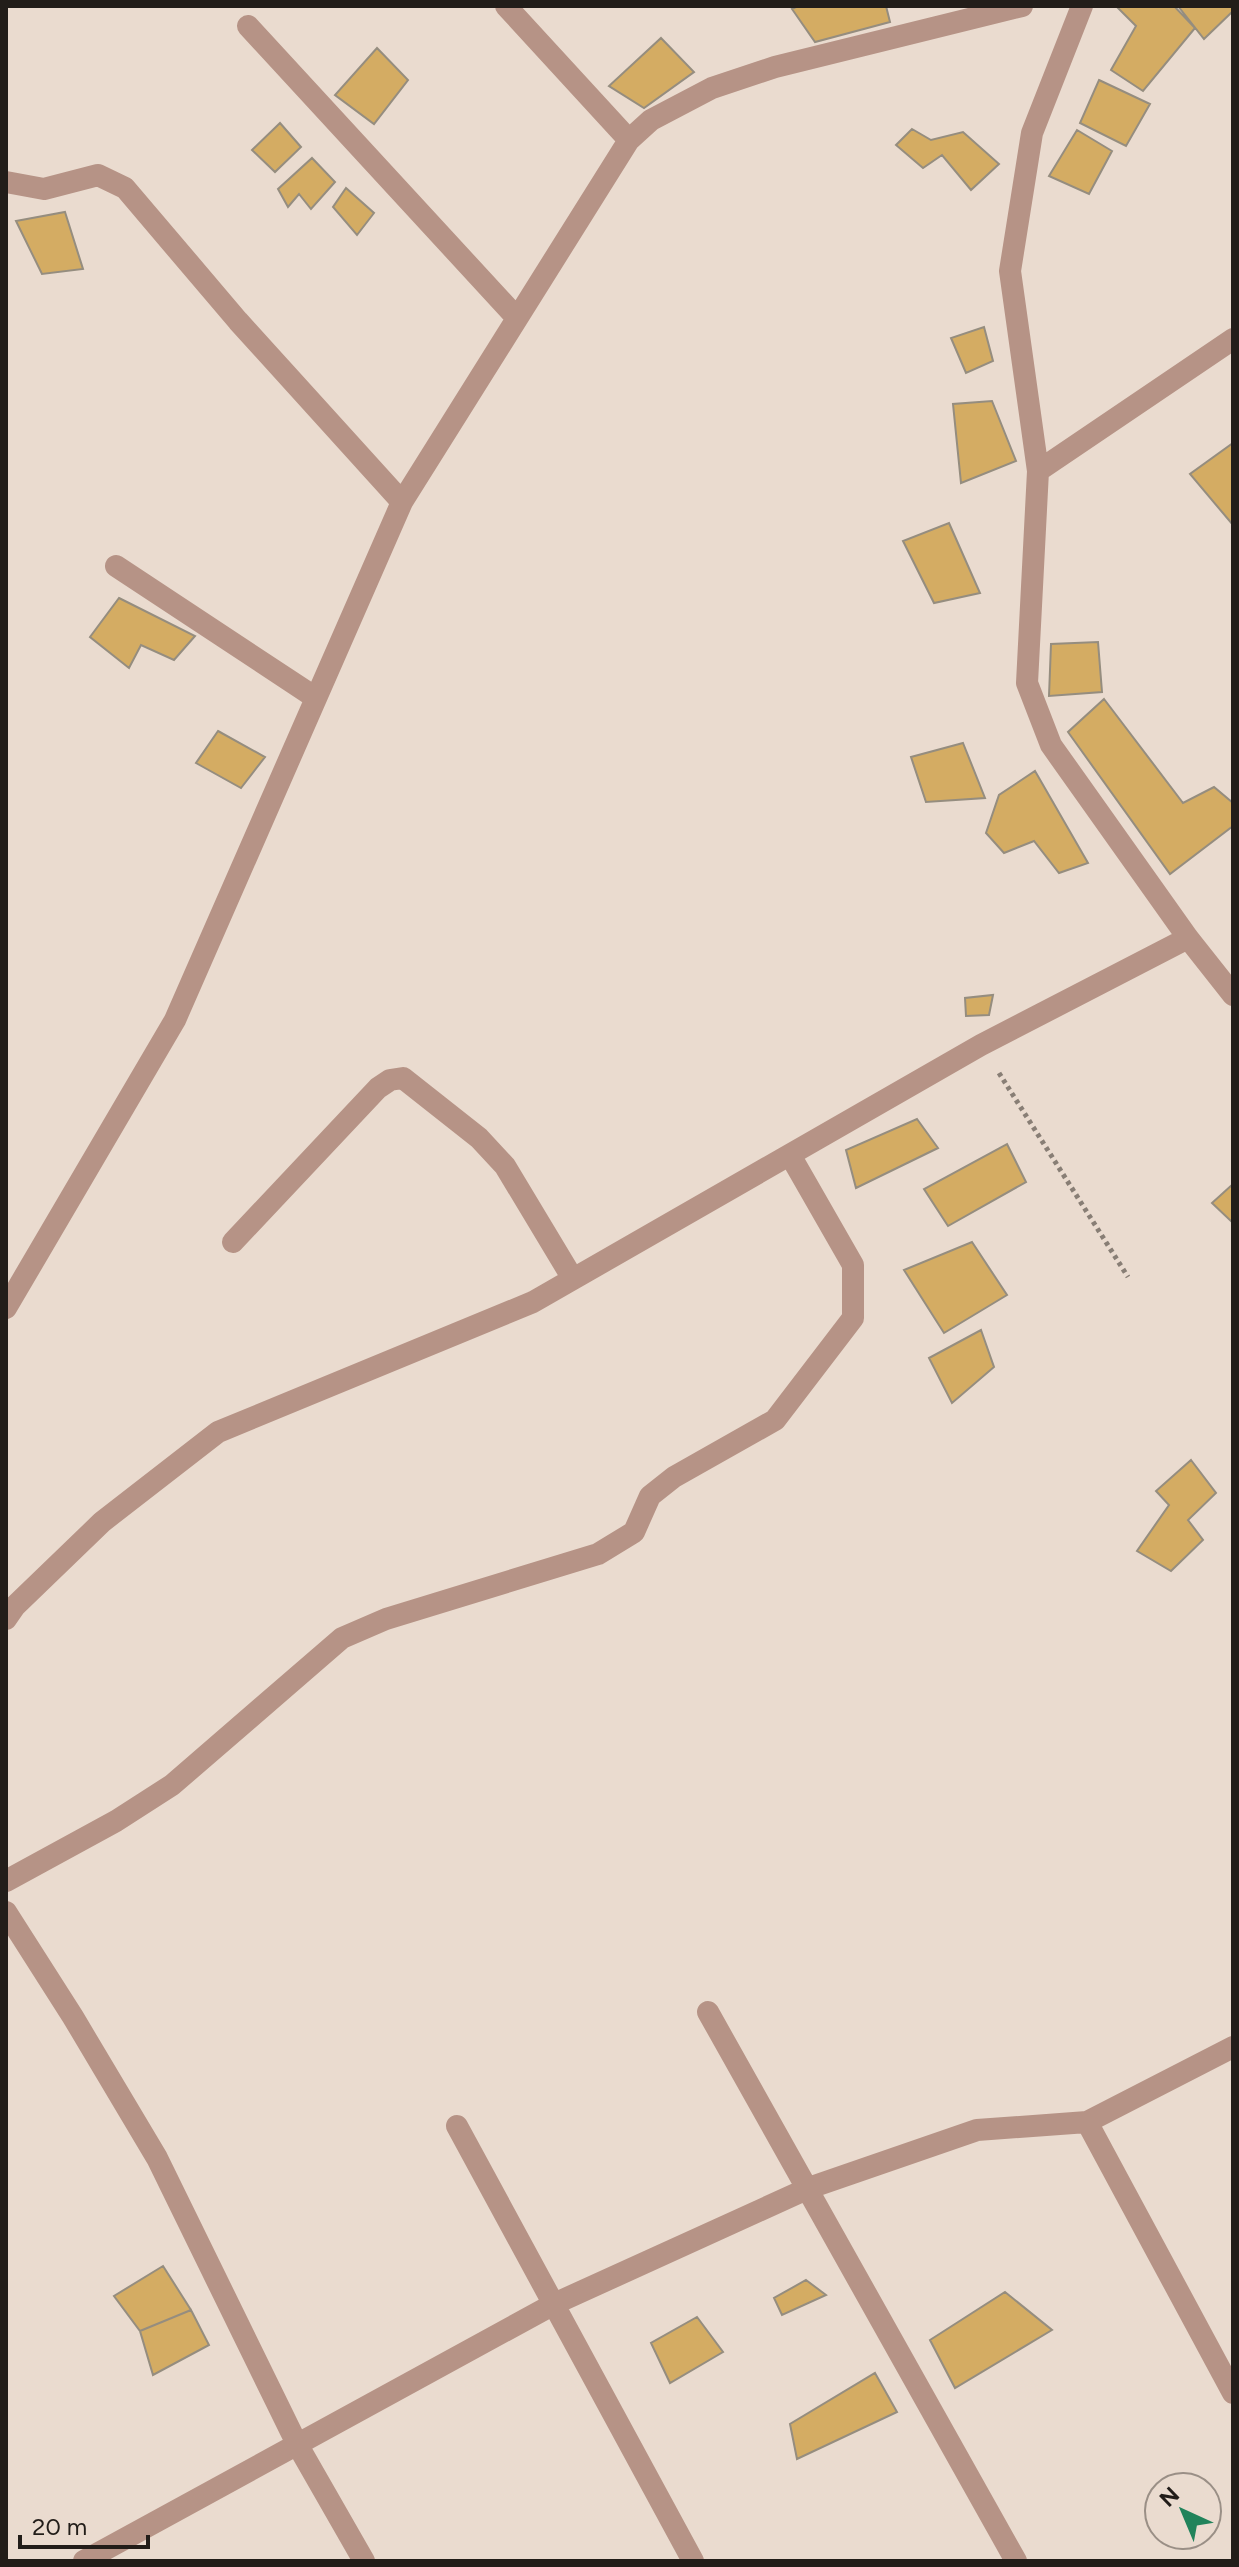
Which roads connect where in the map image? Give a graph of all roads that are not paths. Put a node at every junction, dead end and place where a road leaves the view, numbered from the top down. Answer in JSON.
{"nodes":[{"id":1,"x":506,"y":6,"type":"edge"},
{"id":2,"x":1022,"y":6,"type":"edge"},
{"id":3,"x":1082,"y":6,"type":"edge"},
{"id":4,"x":248,"y":26,"type":"dead end"},
{"id":5,"x":629,"y":140,"type":"junction"},
{"id":6,"x":6,"y":182,"type":"edge"},
{"id":7,"x":516,"y":317,"type":"junction"},
{"id":8,"x":1233,"y":339,"type":"edge"},
{"id":9,"x":1038,"y":471,"type":"junction"},
{"id":10,"x":402,"y":502,"type":"junction"},
{"id":11,"x":116,"y":566,"type":"dead end"},
{"id":12,"x":316,"y":698,"type":"junction"},
{"id":13,"x":1188,"y":938,"type":"junction"},
{"id":14,"x":1233,"y":995,"type":"edge"},
{"id":15,"x":790,"y":1155,"type":"junction"},
{"id":16,"x":233,"y":1242,"type":"dead end"},
{"id":17,"x":573,"y":1279,"type":"junction"},
{"id":18,"x":6,"y":1308,"type":"edge"},
{"id":19,"x":6,"y":1619,"type":"edge"},
{"id":20,"x":6,"y":1881,"type":"edge"},
{"id":21,"x":6,"y":1912,"type":"edge"},
{"id":22,"x":708,"y":2012,"type":"dead end"},
{"id":23,"x":1233,"y":2047,"type":"edge"},
{"id":24,"x":1087,"y":2122,"type":"junction"},
{"id":25,"x":457,"y":2126,"type":"dead end"},
{"id":26,"x":809,"y":2188,"type":"junction"},
{"id":27,"x":554,"y":2304,"type":"junction"},
{"id":28,"x":1233,"y":2393,"type":"edge"},
{"id":29,"x":297,"y":2444,"type":"junction"},
{"id":30,"x":85,"y":2561,"type":"edge"},
{"id":31,"x":364,"y":2561,"type":"edge"},
{"id":32,"x":693,"y":2561,"type":"edge"},
{"id":33,"x":1016,"y":2561,"type":"edge"}],
"edges":[{"from":1,"to":5,"type":"street"},
{"from":2,"to":5,"type":"street"},
{"from":3,"to":9,"type":"street"},
{"from":4,"to":7,"type":"street"},
{"from":5,"to":7,"type":"street"},
{"from":6,"to":10,"type":"street"},
{"from":7,"to":10,"type":"street"},
{"from":8,"to":9,"type":"street"},
{"from":9,"to":13,"type":"street"},
{"from":10,"to":12,"type":"street"},
{"from":11,"to":12,"type":"street"},
{"from":12,"to":18,"type":"street"},
{"from":13,"to":14,"type":"street"},
{"from":13,"to":15,"type":"street"},
{"from":15,"to":17,"type":"street"},
{"from":15,"to":20,"type":"street"},
{"from":16,"to":17,"type":"street"},
{"from":17,"to":19,"type":"street"},
{"from":21,"to":29,"type":"street"},
{"from":22,"to":26,"type":"street"},
{"from":23,"to":24,"type":"street"},
{"from":24,"to":26,"type":"street"},
{"from":24,"to":28,"type":"street"},
{"from":25,"to":27,"type":"street"},
{"from":26,"to":27,"type":"street"},
{"from":26,"to":33,"type":"street"},
{"from":27,"to":29,"type":"street"},
{"from":27,"to":32,"type":"street"},
{"from":29,"to":30,"type":"street"},
{"from":29,"to":31,"type":"street"}]}
